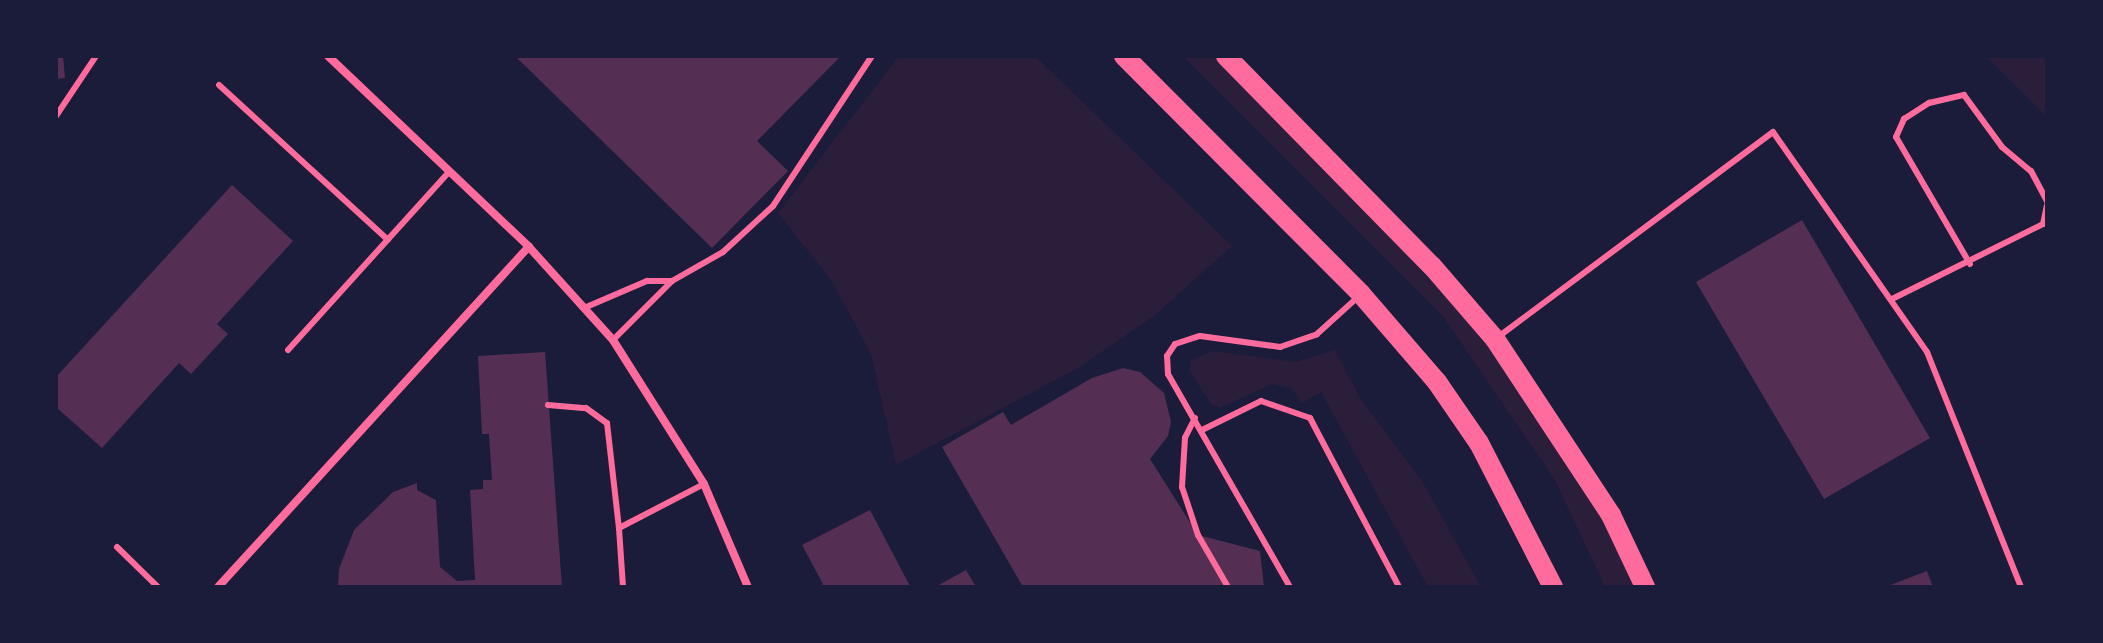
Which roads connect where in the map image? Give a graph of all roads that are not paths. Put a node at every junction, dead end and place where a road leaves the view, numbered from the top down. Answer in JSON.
{"nodes":[{"id":1,"x":96,"y":56,"type":"edge"},
{"id":2,"x":328,"y":56,"type":"edge"},
{"id":3,"x":872,"y":56,"type":"edge"},
{"id":4,"x":1124,"y":56,"type":"edge"},
{"id":5,"x":1226,"y":56,"type":"edge"},
{"id":6,"x":219,"y":85,"type":"dead end"},
{"id":7,"x":56,"y":116,"type":"edge"},
{"id":8,"x":449,"y":172,"type":"junction"},
{"id":9,"x":2047,"y":203,"type":"edge"},
{"id":10,"x":388,"y":240,"type":"junction"},
{"id":11,"x":529,"y":247,"type":"junction"},
{"id":12,"x":1970,"y":264,"type":"junction"},
{"id":13,"x":672,"y":281,"type":"junction"},
{"id":14,"x":1361,"y":294,"type":"junction"},
{"id":15,"x":1892,"y":299,"type":"junction"},
{"id":16,"x":584,"y":308,"type":"junction"},
{"id":17,"x":1495,"y":339,"type":"junction"},
{"id":18,"x":613,"y":340,"type":"junction"},
{"id":19,"x":288,"y":350,"type":"dead end"},
{"id":20,"x":548,"y":405,"type":"dead end"},
{"id":21,"x":1195,"y":418,"type":"junction"},
{"id":22,"x":1202,"y":430,"type":"junction"},
{"id":23,"x":704,"y":484,"type":"junction"},
{"id":24,"x":619,"y":528,"type":"junction"},
{"id":25,"x":117,"y":547,"type":"dead end"},
{"id":26,"x":158,"y":587,"type":"edge"},
{"id":27,"x":218,"y":587,"type":"edge"},
{"id":28,"x":623,"y":587,"type":"edge"},
{"id":29,"x":748,"y":587,"type":"edge"},
{"id":30,"x":1228,"y":587,"type":"edge"},
{"id":31,"x":1290,"y":587,"type":"edge"},
{"id":32,"x":1399,"y":587,"type":"edge"},
{"id":33,"x":1553,"y":587,"type":"edge"},
{"id":34,"x":1645,"y":587,"type":"edge"},
{"id":35,"x":2021,"y":587,"type":"edge"}],
"edges":[{"from":1,"to":7,"type":"lane"},
{"from":2,"to":8,"type":"street"},
{"from":3,"to":13,"type":"lane"},
{"from":4,"to":14,"type":"main road"},
{"from":5,"to":17,"type":"main road"},
{"from":6,"to":10,"type":"lane"},
{"from":8,"to":10,"type":"lane"},
{"from":8,"to":11,"type":"street"},
{"from":9,"to":12,"type":"lane"},
{"from":9,"to":12,"type":"lane"},
{"from":10,"to":19,"type":"lane"},
{"from":11,"to":16,"type":"street"},
{"from":11,"to":27,"type":"street"},
{"from":12,"to":15,"type":"lane"},
{"from":13,"to":16,"type":"lane"},
{"from":13,"to":18,"type":"lane"},
{"from":14,"to":21,"type":"lane"},
{"from":14,"to":33,"type":"main road"},
{"from":15,"to":17,"type":"lane"},
{"from":15,"to":35,"type":"lane"},
{"from":16,"to":18,"type":"street"},
{"from":17,"to":34,"type":"main road"},
{"from":18,"to":23,"type":"street"},
{"from":20,"to":24,"type":"lane"},
{"from":21,"to":22,"type":"lane"},
{"from":21,"to":30,"type":"lane"},
{"from":22,"to":31,"type":"lane"},
{"from":22,"to":32,"type":"lane"},
{"from":23,"to":24,"type":"lane"},
{"from":23,"to":29,"type":"street"},
{"from":24,"to":28,"type":"lane"},
{"from":25,"to":26,"type":"lane"}]}
